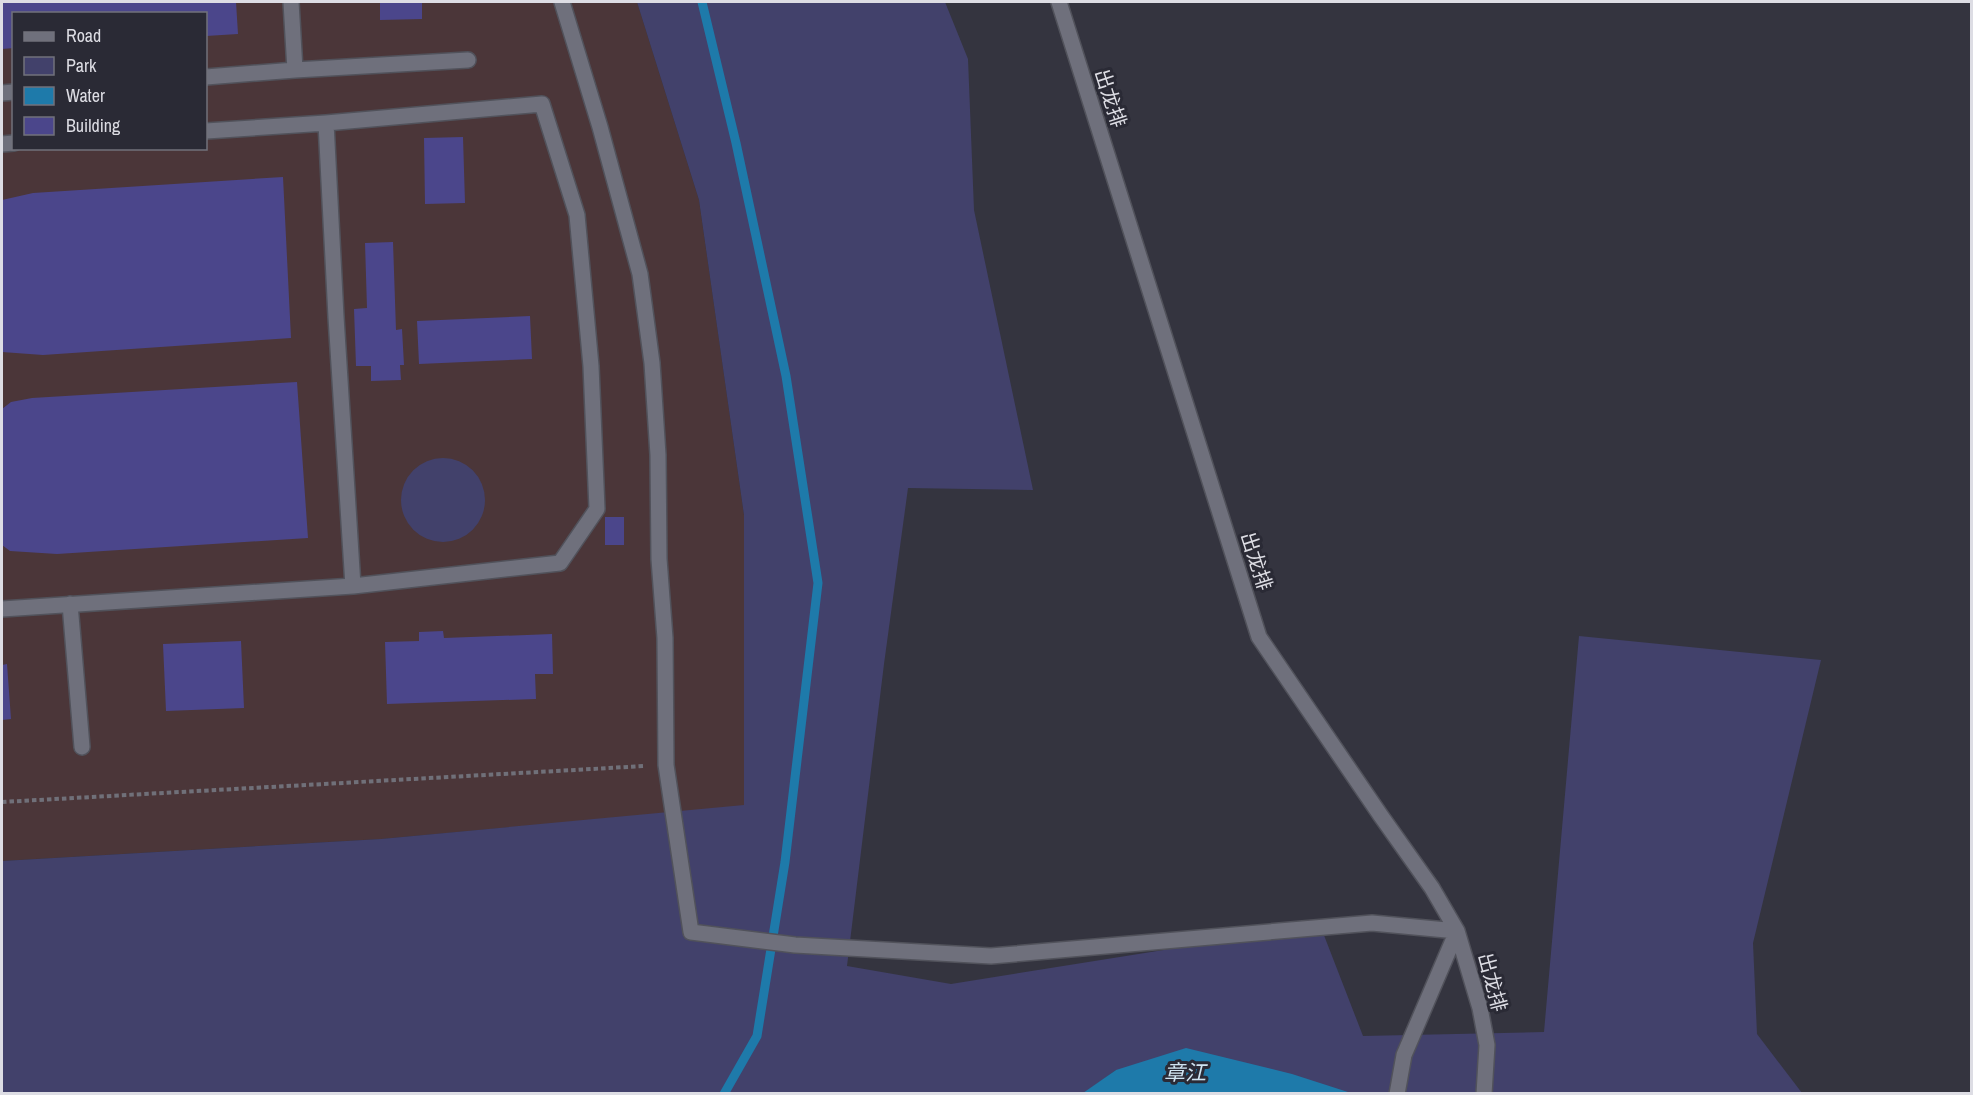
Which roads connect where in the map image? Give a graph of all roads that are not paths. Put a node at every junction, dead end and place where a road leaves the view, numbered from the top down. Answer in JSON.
{"nodes":[{"id":1,"x":291,"y":2,"type":"edge"},
{"id":2,"x":562,"y":2,"type":"edge"},
{"id":3,"x":1059,"y":2,"type":"edge"},
{"id":4,"x":468,"y":60,"type":"dead end"},
{"id":5,"x":296,"y":70,"type":"junction"},
{"id":6,"x":207,"y":77,"type":"edge"},
{"id":7,"x":326,"y":123,"type":"junction"},
{"id":8,"x":207,"y":131,"type":"edge"},
{"id":9,"x":353,"y":586,"type":"junction"},
{"id":10,"x":70,"y":604,"type":"junction"},
{"id":11,"x":2,"y":609,"type":"edge"},
{"id":12,"x":82,"y":747,"type":"dead end"},
{"id":13,"x":1457,"y":931,"type":"junction"},
{"id":14,"x":1484,"y":1093,"type":"edge"},
{"id":15,"x":1397,"y":1094,"type":"edge"}],
"edges":[{"from":1,"to":5,"type":"street"},
{"from":2,"to":13,"type":"street"},
{"from":3,"to":13,"type":"street","name":"出龙排"},
{"from":4,"to":5,"type":"street"},
{"from":5,"to":6,"type":"street"},
{"from":7,"to":8,"type":"street"},
{"from":7,"to":9,"type":"street"},
{"from":7,"to":9,"type":"street"},
{"from":9,"to":10,"type":"street"},
{"from":10,"to":11,"type":"street"},
{"from":10,"to":12,"type":"street"},
{"from":13,"to":14,"type":"street","name":"出龙排"},
{"from":13,"to":15,"type":"street"}]}
